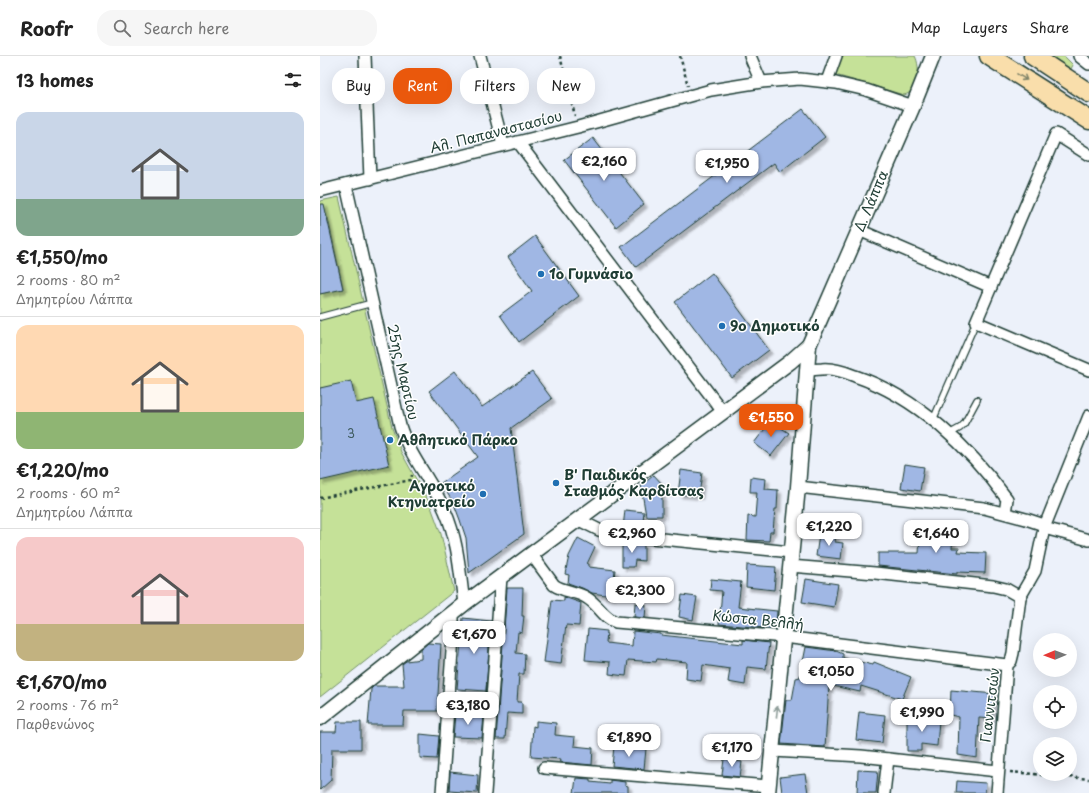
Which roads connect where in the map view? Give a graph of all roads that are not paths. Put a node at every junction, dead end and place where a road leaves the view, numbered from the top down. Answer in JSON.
{"nodes":[{"id":1,"x":365,"y":56,"type":"edge"},
{"id":2,"x":480,"y":56,"type":"edge"},
{"id":3,"x":750,"y":56,"type":"edge"},
{"id":4,"x":836,"y":56,"type":"edge"},
{"id":5,"x":933,"y":56,"type":"edge"},
{"id":6,"x":989,"y":56,"type":"edge"},
{"id":7,"x":1033,"y":56,"type":"edge"},
{"id":8,"x":826,"y":81,"type":"junction"},
{"id":9,"x":761,"y":82,"type":"junction"},
{"id":10,"x":1089,"y":93,"type":"edge"},
{"id":11,"x":913,"y":106,"type":"junction"},
{"id":12,"x":1089,"y":120,"type":"edge"},
{"id":13,"x":518,"y":142,"type":"junction"},
{"id":14,"x":503,"y":145,"type":"junction"},
{"id":15,"x":1089,"y":155,"type":"edge"},
{"id":16,"x":370,"y":179,"type":"junction"},
{"id":17,"x":346,"y":185,"type":"junction"},
{"id":18,"x":320,"y":191,"type":"edge"},
{"id":19,"x":859,"y":230,"type":"junction"},
{"id":20,"x":991,"y":287,"type":"junction"},
{"id":21,"x":372,"y":302,"type":"junction"},
{"id":22,"x":320,"y":317,"type":"edge"},
{"id":23,"x":976,"y":322,"type":"junction"},
{"id":24,"x":809,"y":345,"type":"junction"},
{"id":25,"x":807,"y":370,"type":"junction"},
{"id":26,"x":1089,"y":370,"type":"edge"},
{"id":27,"x":977,"y":400,"type":"dead end"},
{"id":28,"x":723,"y":412,"type":"junction"},
{"id":29,"x":1089,"y":416,"type":"edge"},
{"id":30,"x":933,"y":420,"type":"junction"},
{"id":31,"x":949,"y":434,"type":"junction"},
{"id":32,"x":798,"y":487,"type":"junction"},
{"id":33,"x":1005,"y":513,"type":"junction"},
{"id":34,"x":579,"y":520,"type":"junction"},
{"id":35,"x":1044,"y":528,"type":"junction"},
{"id":36,"x":1089,"y":540,"type":"edge"},
{"id":37,"x":791,"y":552,"type":"junction"},
{"id":38,"x":532,"y":555,"type":"junction"},
{"id":39,"x":790,"y":566,"type":"junction"},
{"id":40,"x":501,"y":577,"type":"junction"},
{"id":41,"x":1020,"y":598,"type":"junction"},
{"id":42,"x":464,"y":604,"type":"junction"},
{"id":43,"x":453,"y":613,"type":"junction"},
{"id":44,"x":784,"y":637,"type":"junction"},
{"id":45,"x":1007,"y":665,"type":"junction"},
{"id":46,"x":320,"y":718,"type":"edge"},
{"id":47,"x":773,"y":751,"type":"junction"},
{"id":48,"x":888,"y":759,"type":"junction"},
{"id":49,"x":544,"y":768,"type":"dead end"},
{"id":50,"x":998,"y":771,"type":"junction"},
{"id":51,"x":769,"y":790,"type":"edge"},
{"id":52,"x":442,"y":793,"type":"edge"},
{"id":53,"x":485,"y":793,"type":"edge"},
{"id":54,"x":884,"y":793,"type":"edge"},
{"id":55,"x":997,"y":793,"type":"edge"}],
"edges":[{"from":1,"to":16,"type":"street"},
{"from":2,"to":14,"type":"street"},
{"from":3,"to":9,"type":"street"},
{"from":4,"to":8,"type":"street"},
{"from":5,"to":11,"type":"street","name":"Δ. Λάππα"},
{"from":6,"to":12,"type":"main road","one_way":true},
{"from":7,"to":10,"type":"main road"},
{"from":8,"to":9,"type":"street","name":"Αλ. Παπαναστασίου"},
{"from":8,"to":11,"type":"street","name":"Αλ. Παπαναστασίου"},
{"from":9,"to":13,"type":"street","name":"Αλ. Παπαναστασίου"},
{"from":11,"to":19,"type":"street","name":"Δ. Λάππα"},
{"from":13,"to":14,"type":"street","name":"Αλ. Παπαναστασίου"},
{"from":13,"to":28,"type":"street"},
{"from":14,"to":16,"type":"street","name":"Αλ. Παπαναστασίου"},
{"from":15,"to":20,"type":"street"},
{"from":16,"to":17,"type":"street","name":"Αλ. Παπαναστασίου"},
{"from":17,"to":18,"type":"street","name":"Αλ. Παπαναστασίου"},
{"from":17,"to":21,"type":"street","name":"25ης Μαρτίου"},
{"from":19,"to":20,"type":"street"},
{"from":19,"to":24,"type":"street","name":"Δ. Λάππα"},
{"from":20,"to":23,"type":"street"},
{"from":21,"to":22,"type":"lane"},
{"from":21,"to":42,"type":"street","name":"25ης Μαρτίου"},
{"from":23,"to":26,"type":"street"},
{"from":23,"to":30,"type":"lane"},
{"from":24,"to":25,"type":"street"},
{"from":24,"to":28,"type":"street"},
{"from":25,"to":30,"type":"street"},
{"from":25,"to":32,"type":"street"},
{"from":27,"to":31,"type":"lane"},
{"from":28,"to":34,"type":"street"},
{"from":29,"to":35,"type":"street"},
{"from":30,"to":31,"type":"street"},
{"from":31,"to":33,"type":"street"},
{"from":32,"to":33,"type":"street"},
{"from":32,"to":37,"type":"street"},
{"from":33,"to":35,"type":"street"},
{"from":34,"to":37,"type":"street"},
{"from":34,"to":38,"type":"street"},
{"from":35,"to":36,"type":"street"},
{"from":35,"to":41,"type":"street"},
{"from":37,"to":39,"type":"street"},
{"from":38,"to":40,"type":"street"},
{"from":38,"to":44,"type":"street","name":"Κώστα Βελλή"},
{"from":39,"to":41,"type":"street"},
{"from":39,"to":44,"type":"street"},
{"from":40,"to":42,"type":"street"},
{"from":40,"to":53,"type":"street"},
{"from":41,"to":45,"type":"street","name":"Γιαννιτσών"},
{"from":42,"to":43,"type":"street"},
{"from":43,"to":46,"type":"street"},
{"from":43,"to":52,"type":"street"},
{"from":44,"to":45,"type":"street","name":"Κώστα Βελλή"},
{"from":47,"to":44,"type":"street","one_way":true},
{"from":45,"to":50,"type":"street","name":"Γιαννιτσών"},
{"from":47,"to":48,"type":"street"},
{"from":47,"to":51,"type":"street"},
{"from":48,"to":50,"type":"street"},
{"from":48,"to":54,"type":"street"},
{"from":49,"to":51,"type":"street"},
{"from":50,"to":55,"type":"street","name":"Γιαννιτσών"}]}
